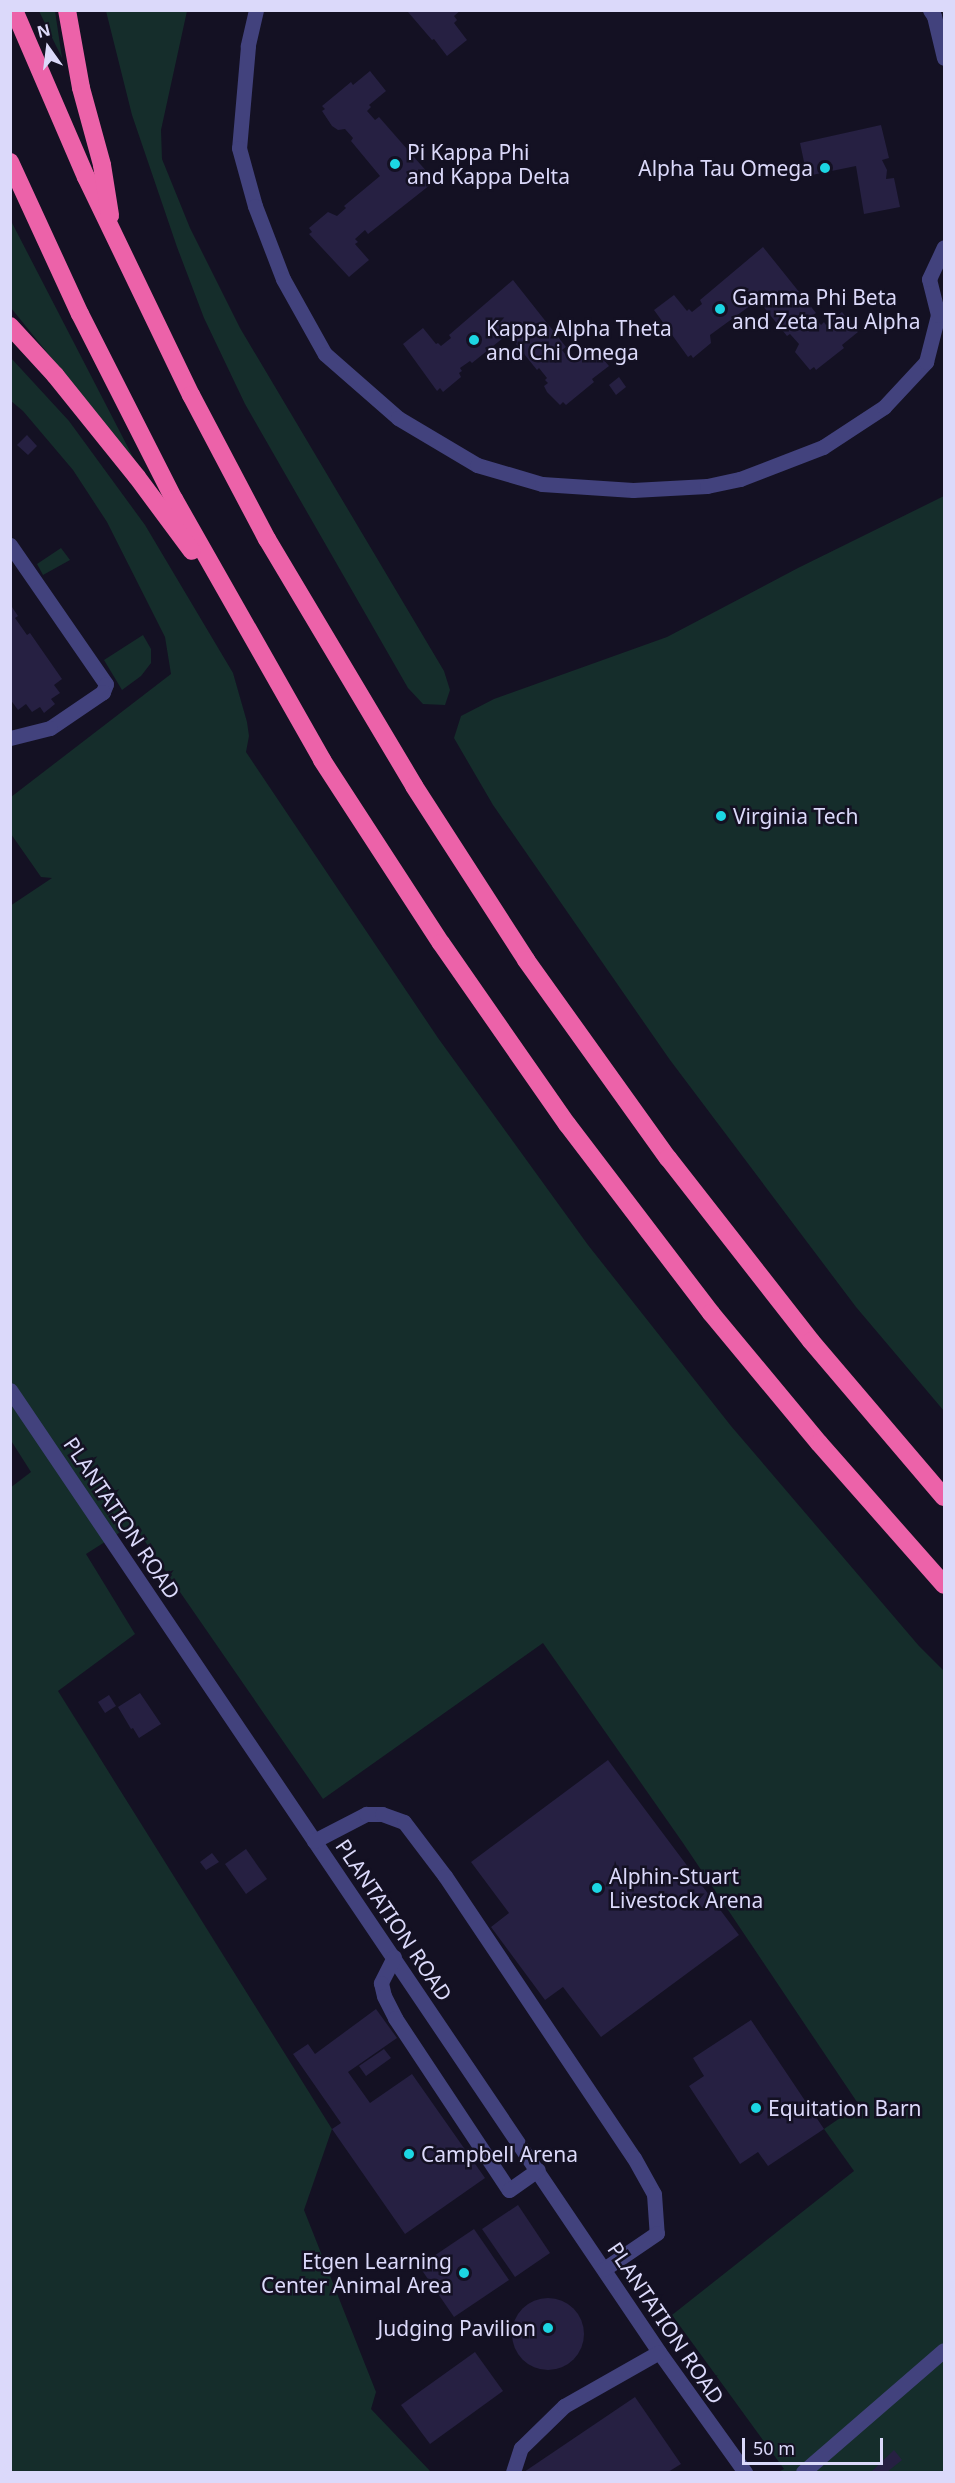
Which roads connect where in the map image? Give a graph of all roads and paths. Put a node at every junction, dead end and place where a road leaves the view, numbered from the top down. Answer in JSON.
{"nodes":[{"id":1,"x":14,"y":10,"type":"edge"},
{"id":2,"x":67,"y":10,"type":"edge"},
{"id":3,"x":256,"y":10,"type":"edge"},
{"id":4,"x":936,"y":14,"type":"edge"},
{"id":5,"x":945,"y":58,"type":"edge"},
{"id":6,"x":10,"y":162,"type":"edge"},
{"id":7,"x":113,"y":234,"type":"junction"},
{"id":8,"x":945,"y":247,"type":"edge"},
{"id":9,"x":10,"y":326,"type":"edge"},
{"id":10,"x":10,"y":544,"type":"edge"},
{"id":11,"x":237,"y":613,"type":"junction"},
{"id":12,"x":10,"y":738,"type":"edge"},
{"id":13,"x":10,"y":1390,"type":"edge"},
{"id":14,"x":945,"y":1497,"type":"edge"},
{"id":15,"x":945,"y":1584,"type":"edge"},
{"id":16,"x":314,"y":1840,"type":"junction"},
{"id":17,"x":394,"y":1957,"type":"junction"},
{"id":18,"x":538,"y":2170,"type":"junction"},
{"id":19,"x":604,"y":2269,"type":"junction"},
{"id":20,"x":945,"y":2350,"type":"edge"},
{"id":21,"x":659,"y":2352,"type":"junction"},
{"id":22,"x":513,"y":2472,"type":"edge"},
{"id":23,"x":745,"y":2472,"type":"edge"},
{"id":24,"x":804,"y":2472,"type":"edge"}],
"edges":[{"from":1,"to":7,"type":"highway"},
{"from":2,"to":7,"type":"highway"},
{"from":3,"to":8,"type":"street"},
{"from":4,"to":5,"type":"street"},
{"from":6,"to":11,"type":"highway"},
{"from":7,"to":14,"type":"highway"},
{"from":9,"to":11,"type":"highway"},
{"from":10,"to":12,"type":"street"},
{"from":11,"to":15,"type":"highway"},
{"from":13,"to":16,"type":"street","name":"PLANTATION ROAD"},
{"from":16,"to":17,"type":"street","name":"PLANTATION ROAD"},
{"from":16,"to":19,"type":"street"},
{"from":17,"to":18,"type":"street","name":"PLANTATION ROAD"},
{"from":17,"to":18,"type":"street"},
{"from":18,"to":19,"type":"street","name":"PLANTATION ROAD"},
{"from":19,"to":21,"type":"street","name":"PLANTATION ROAD"},
{"from":20,"to":24,"type":"street"},
{"from":21,"to":22,"type":"street"},
{"from":21,"to":23,"type":"street","name":"PLANTATION ROAD"}]}
